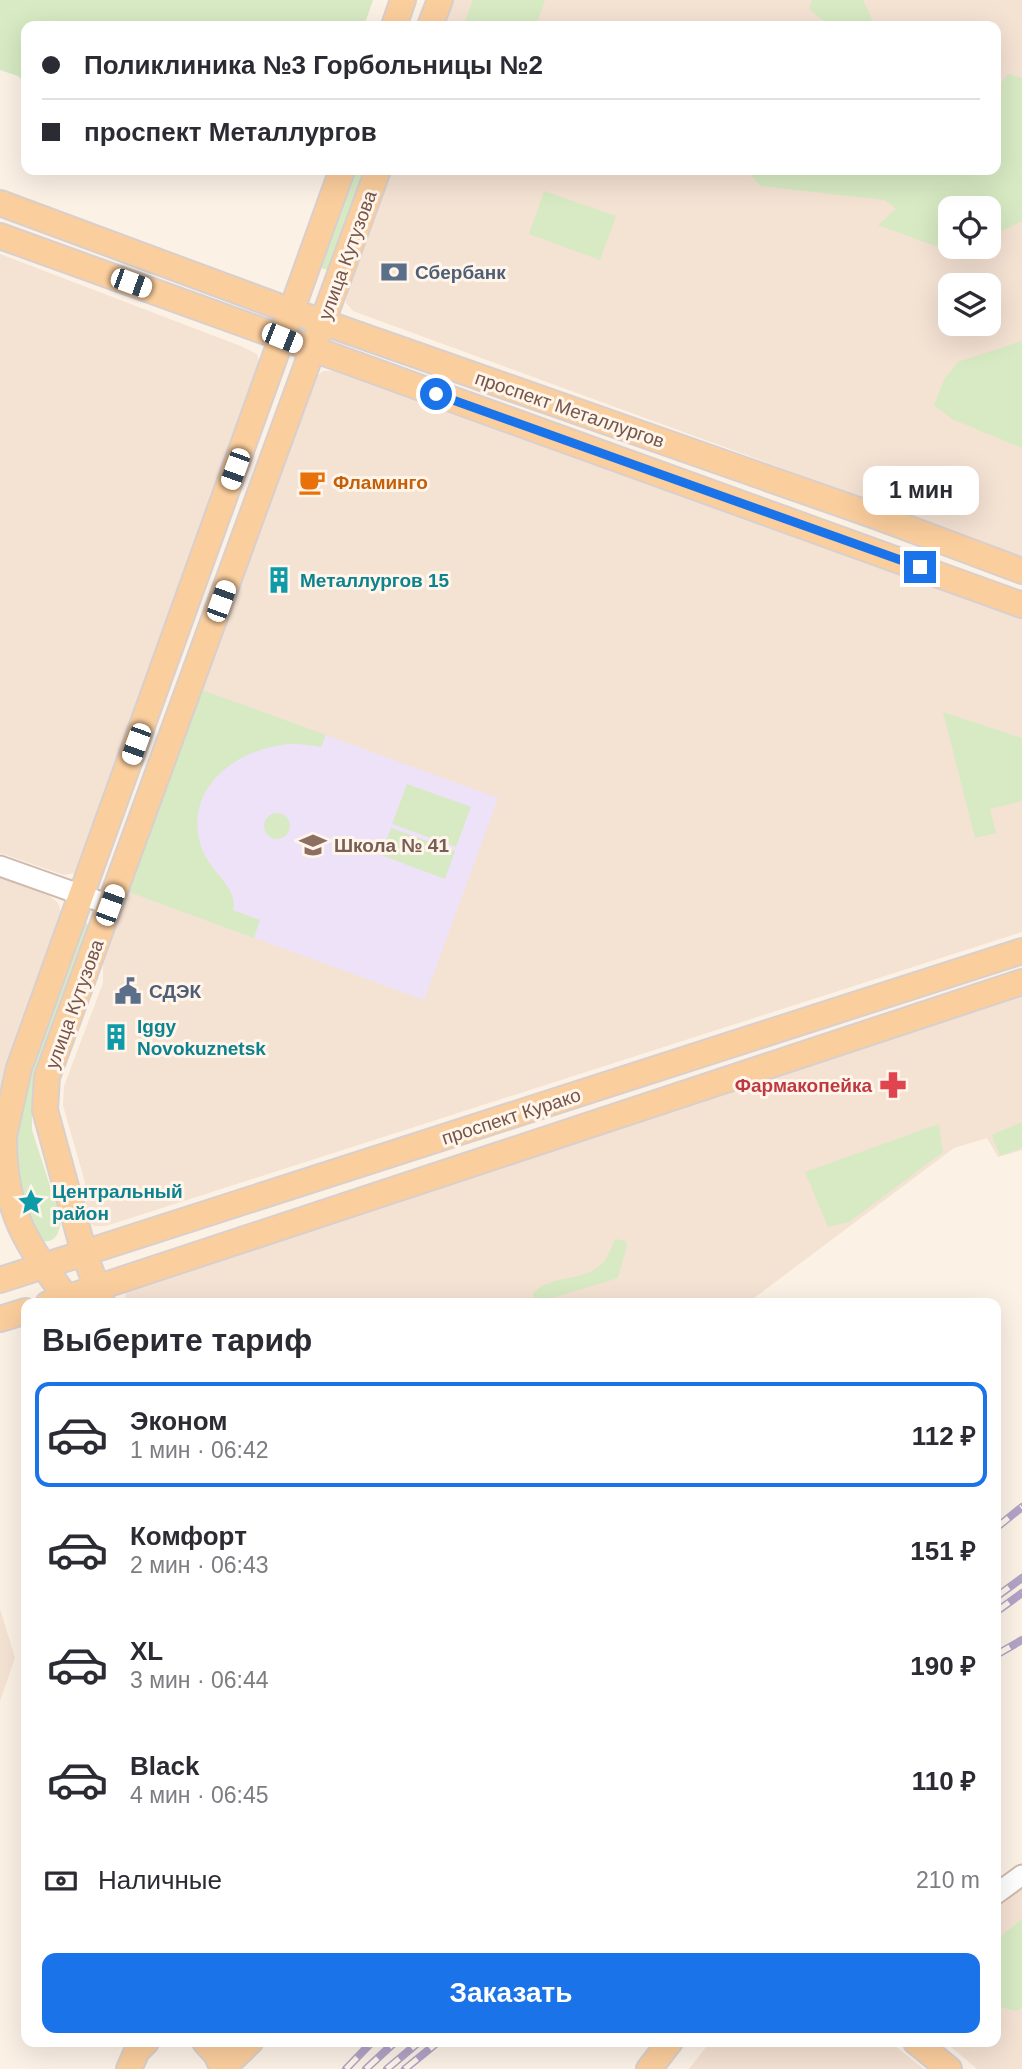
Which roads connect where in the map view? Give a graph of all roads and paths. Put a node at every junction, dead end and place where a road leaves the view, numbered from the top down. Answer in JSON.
{"nodes":[{"id":1,"x":403,"y":0,"type":"edge"},
{"id":2,"x":440,"y":0,"type":"edge"},
{"id":3,"x":396,"y":21,"type":"edge"},
{"id":4,"x":432,"y":21,"type":"edge"},
{"id":5,"x":340,"y":175,"type":"edge"},
{"id":6,"x":376,"y":175,"type":"edge"},
{"id":7,"x":0,"y":203,"type":"edge"},
{"id":8,"x":0,"y":236,"type":"edge"},
{"id":9,"x":291,"y":311,"type":"junction"},
{"id":10,"x":323,"y":322,"type":"junction"},
{"id":11,"x":282,"y":338,"type":"junction"},
{"id":12,"x":313,"y":349,"type":"junction"},
{"id":13,"x":1022,"y":571,"type":"edge"},
{"id":14,"x":1022,"y":605,"type":"edge"},
{"id":15,"x":0,"y":866,"type":"edge"},
{"id":16,"x":82,"y":896,"type":"junction"},
{"id":17,"x":110,"y":905,"type":"junction"},
{"id":18,"x":1015,"y":954,"type":"edge"},
{"id":19,"x":1020,"y":982,"type":"edge"},
{"id":20,"x":8,"y":1077,"type":"edge"},
{"id":21,"x":2,"y":1148,"type":"edge"},
{"id":22,"x":85,"y":1253,"type":"junction"},
{"id":23,"x":45,"y":1266,"type":"junction"},
{"id":24,"x":0,"y":1280,"type":"edge"},
{"id":25,"x":100,"y":1296,"type":"edge"},
{"id":26,"x":60,"y":1298,"type":"edge"},
{"id":27,"x":21,"y":1313,"type":"edge"},
{"id":28,"x":0,"y":1319,"type":"edge"},
{"id":29,"x":1022,"y":1875,"type":"edge"},
{"id":30,"x":1001,"y":1890,"type":"edge"},
{"id":31,"x":141,"y":2047,"type":"edge"},
{"id":32,"x":210,"y":2047,"type":"edge"},
{"id":33,"x":245,"y":2047,"type":"edge"},
{"id":34,"x":666,"y":2047,"type":"edge"},
{"id":35,"x":922,"y":2047,"type":"edge"},
{"id":36,"x":129,"y":2069,"type":"edge"},
{"id":37,"x":223,"y":2069,"type":"edge"},
{"id":38,"x":649,"y":2069,"type":"edge"},
{"id":39,"x":949,"y":2069,"type":"edge"}],
"edges":[{"from":1,"to":3,"type":"main road"},
{"from":2,"to":4,"type":"main road"},
{"from":5,"to":9,"type":"main road","name":"улица Кутузова"},
{"from":6,"to":10,"type":"main road","name":"улица Кутузова"},
{"from":7,"to":9,"type":"main road","name":"проспект Металлургов"},
{"from":8,"to":11,"type":"main road","name":"проспект Металлургов"},
{"from":9,"to":10,"type":"main road","name":"проспект Металлургов"},
{"from":9,"to":11,"type":"main road","name":"улица Кутузова"},
{"from":10,"to":12,"type":"main road","name":"улица Кутузова"},
{"from":10,"to":13,"type":"main road","name":"проспект Металлургов"},
{"from":11,"to":12,"type":"main road","name":"проспект Металлургов"},
{"from":11,"to":16,"type":"main road","name":"улица Кутузова"},
{"from":12,"to":14,"type":"main road","name":"проспект Металлургов"},
{"from":12,"to":17,"type":"main road","name":"улица Кутузова"},
{"from":15,"to":16,"type":"street"},
{"from":16,"to":17,"type":"street"},
{"from":16,"to":20,"type":"main road","name":"улица Кутузова"},
{"from":17,"to":22,"type":"main road","name":"улица Кутузова"},
{"from":18,"to":19,"type":"street"},
{"from":18,"to":22,"type":"main road","name":"проспект Курако"},
{"from":19,"to":25,"type":"main road","name":"проспект Курако"},
{"from":20,"to":21,"type":"main road","name":"улица Кутузова"},
{"from":21,"to":23,"type":"main road","name":"улица Кутузова"},
{"from":22,"to":23,"type":"main road","name":"проспект Курако"},
{"from":22,"to":25,"type":"main road","name":"улица Кутузова"},
{"from":23,"to":24,"type":"main road","name":"проспект Курако"},
{"from":23,"to":26,"type":"main road","name":"улица Кутузова"},
{"from":27,"to":28,"type":"main road"},
{"from":29,"to":30,"type":"street"},
{"from":31,"to":36,"type":"main road"},
{"from":32,"to":37,"type":"main road"},
{"from":33,"to":37,"type":"main road"},
{"from":34,"to":38,"type":"main road"},
{"from":35,"to":39,"type":"main road"}]}
